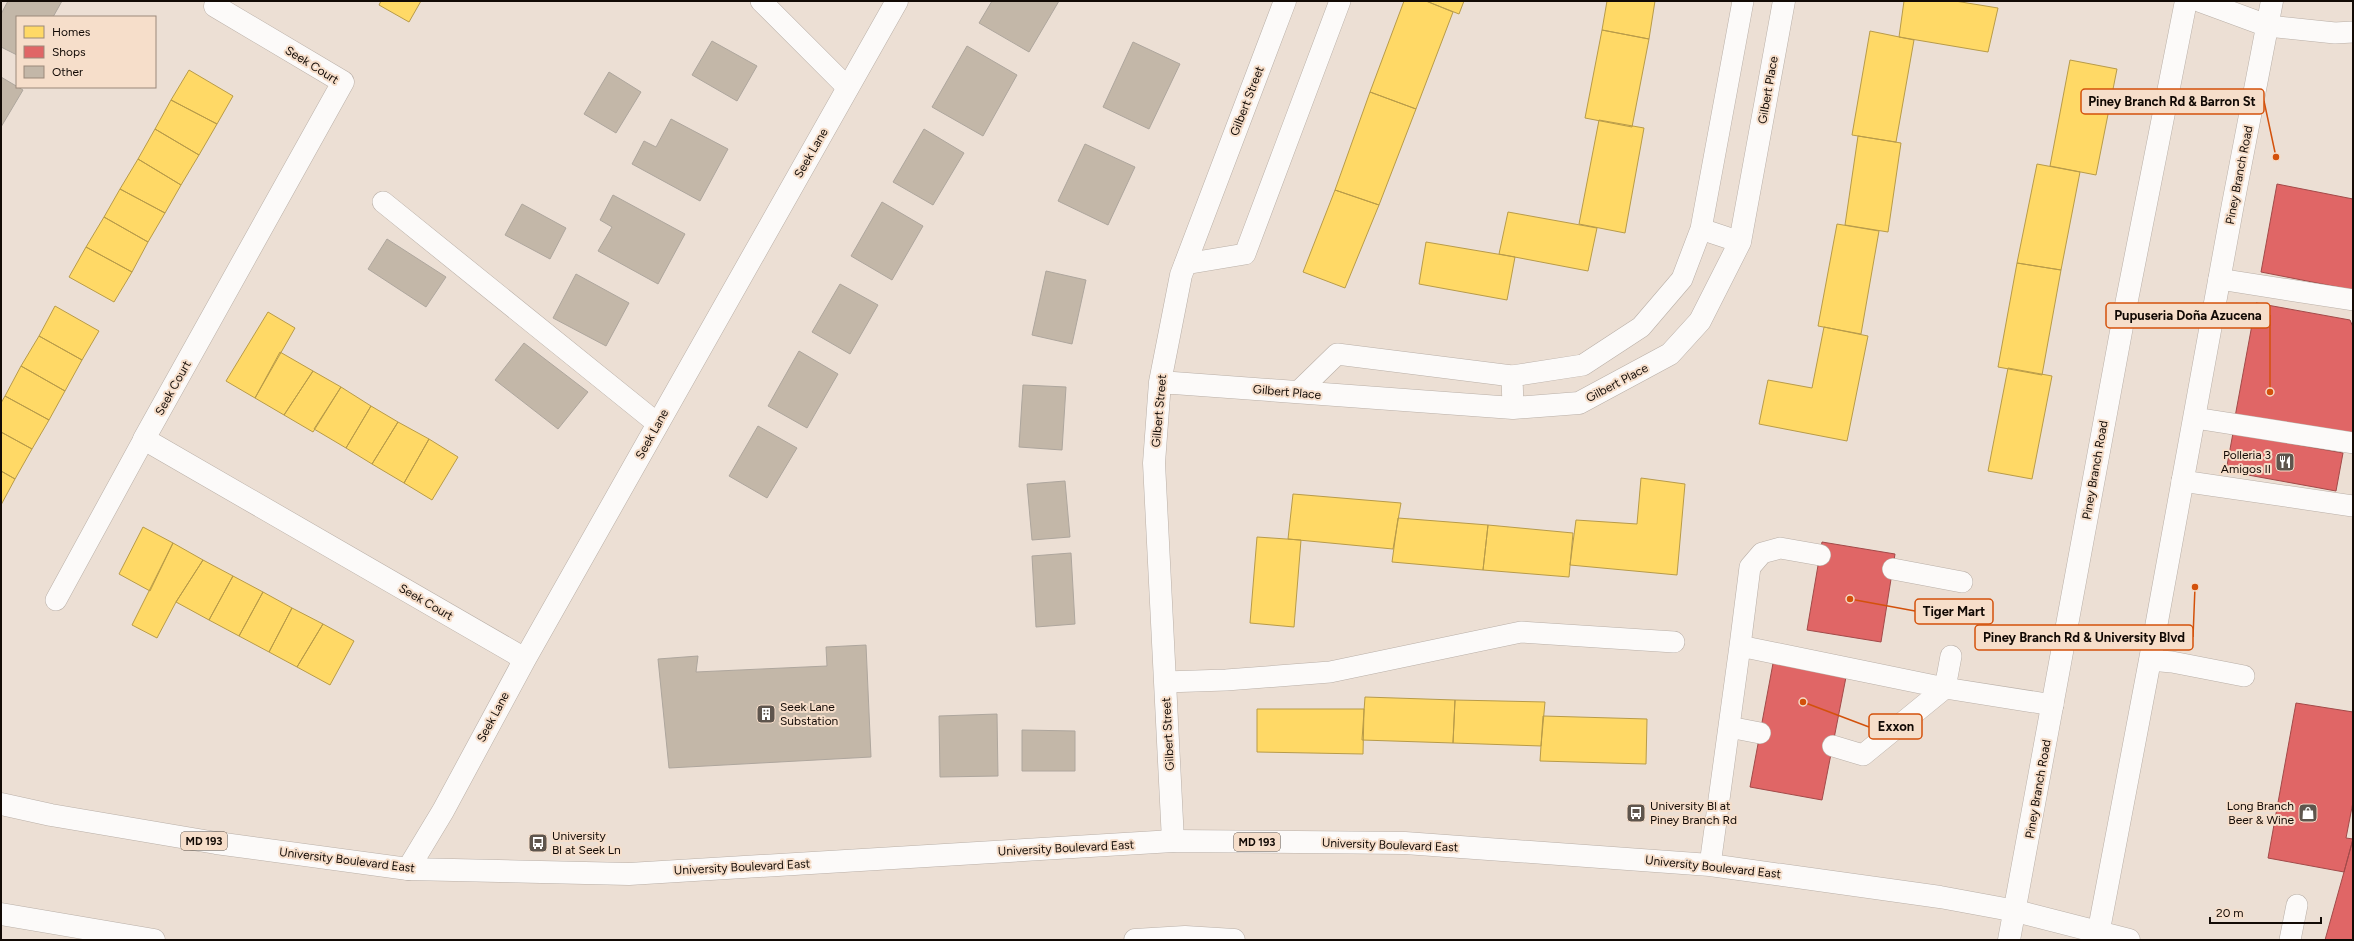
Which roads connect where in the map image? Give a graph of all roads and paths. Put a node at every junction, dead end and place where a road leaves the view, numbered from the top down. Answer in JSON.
{"nodes":[{"id":1,"x":761,"y":1,"type":"edge"},
{"id":2,"x":897,"y":1,"type":"edge"},
{"id":3,"x":1285,"y":1,"type":"edge"},
{"id":4,"x":1340,"y":1,"type":"edge"},
{"id":5,"x":1743,"y":1,"type":"edge"},
{"id":6,"x":1784,"y":1,"type":"edge"},
{"id":7,"x":2186,"y":1,"type":"edge"},
{"id":8,"x":2200,"y":1,"type":"edge"},
{"id":9,"x":2272,"y":1,"type":"edge"},
{"id":10,"x":215,"y":6,"type":"dead end"},
{"id":11,"x":2268,"y":26,"type":"junction"},
{"id":12,"x":2353,"y":32,"type":"edge"},
{"id":13,"x":848,"y":88,"type":"junction"},
{"id":14,"x":383,"y":202,"type":"dead end"},
{"id":15,"x":1701,"y":229,"type":"junction"},
{"id":16,"x":1740,"y":242,"type":"junction"},
{"id":17,"x":1185,"y":264,"type":"junction"},
{"id":18,"x":2219,"y":279,"type":"junction"},
{"id":19,"x":2353,"y":300,"type":"edge"},
{"id":20,"x":1512,"y":376,"type":"junction"},
{"id":21,"x":1160,"y":382,"type":"junction"},
{"id":22,"x":1298,"y":392,"type":"junction"},
{"id":23,"x":1513,"y":408,"type":"junction"},
{"id":24,"x":2194,"y":418,"type":"junction"},
{"id":25,"x":658,"y":424,"type":"junction"},
{"id":26,"x":144,"y":439,"type":"junction"},
{"id":27,"x":2353,"y":443,"type":"edge"},
{"id":28,"x":2182,"y":481,"type":"junction"},
{"id":29,"x":2353,"y":506,"type":"edge"},
{"id":30,"x":1820,"y":554,"type":"dead end"},
{"id":31,"x":1893,"y":569,"type":"dead end"},
{"id":32,"x":1962,"y":582,"type":"dead end"},
{"id":33,"x":56,"y":600,"type":"dead end"},
{"id":34,"x":1674,"y":642,"type":"dead end"},
{"id":35,"x":1740,"y":646,"type":"junction"},
{"id":36,"x":1950,"y":656,"type":"dead end"},
{"id":37,"x":525,"y":659,"type":"junction"},
{"id":38,"x":2150,"y":660,"type":"junction"},
{"id":39,"x":2244,"y":676,"type":"dead end"},
{"id":40,"x":1165,"y":682,"type":"junction"},
{"id":41,"x":1945,"y":688,"type":"junction"},
{"id":42,"x":2053,"y":705,"type":"junction"},
{"id":43,"x":1729,"y":727,"type":"junction"},
{"id":44,"x":1760,"y":733,"type":"dead end"},
{"id":45,"x":1833,"y":746,"type":"dead end"},
{"id":46,"x":1,"y":804,"type":"edge"},
{"id":47,"x":1173,"y":841,"type":"junction"},
{"id":48,"x":1710,"y":865,"type":"junction"},
{"id":49,"x":408,"y":869,"type":"junction"},
{"id":50,"x":2297,"y":905,"type":"dead end"},
{"id":51,"x":2016,"y":911,"type":"junction"},
{"id":52,"x":1,"y":914,"type":"edge"},
{"id":53,"x":2098,"y":936,"type":"edge"},
{"id":54,"x":154,"y":940,"type":"edge"},
{"id":55,"x":1136,"y":940,"type":"edge"},
{"id":56,"x":1234,"y":940,"type":"edge"},
{"id":57,"x":2009,"y":940,"type":"edge"},
{"id":58,"x":2129,"y":940,"type":"edge"},
{"id":59,"x":2290,"y":940,"type":"edge"}],
"edges":[{"from":1,"to":13,"type":"lane"},
{"from":2,"to":13,"type":"main road","name":"Seek Lane"},
{"from":3,"to":17,"type":"main road","name":"Gilbert Street"},
{"from":4,"to":17,"type":"lane"},
{"from":5,"to":15,"type":"lane"},
{"from":6,"to":16,"type":"main road","name":"Gilbert Place"},
{"from":7,"to":42,"type":"main road","name":"Piney Branch Road"},
{"from":8,"to":11,"type":"main road"},
{"from":9,"to":11,"type":"main road","name":"Piney Branch Road"},
{"from":10,"to":26,"type":"main road","name":"Seek Court"},
{"from":11,"to":12,"type":"lane"},
{"from":11,"to":18,"type":"main road","name":"Piney Branch Road"},
{"from":13,"to":25,"type":"main road","name":"Seek Lane"},
{"from":14,"to":25,"type":"lane"},
{"from":15,"to":16,"type":"lane"},
{"from":15,"to":20,"type":"lane"},
{"from":16,"to":23,"type":"main road","name":"Gilbert Place"},
{"from":17,"to":21,"type":"main road","name":"Gilbert Street"},
{"from":18,"to":19,"type":"lane"},
{"from":18,"to":24,"type":"main road","name":"Piney Branch Road"},
{"from":20,"to":22,"type":"lane"},
{"from":20,"to":23,"type":"lane"},
{"from":21,"to":22,"type":"main road","name":"Gilbert Place"},
{"from":21,"to":40,"type":"main road","name":"Gilbert Street"},
{"from":22,"to":23,"type":"main road","name":"Gilbert Place"},
{"from":24,"to":27,"type":"lane"},
{"from":24,"to":28,"type":"main road","name":"Piney Branch Road"},
{"from":25,"to":37,"type":"main road","name":"Seek Lane"},
{"from":26,"to":33,"type":"lane"},
{"from":26,"to":37,"type":"main road","name":"Seek Court"},
{"from":28,"to":29,"type":"lane"},
{"from":28,"to":38,"type":"main road","name":"Piney Branch Road"},
{"from":30,"to":35,"type":"lane"},
{"from":31,"to":32,"type":"lane"},
{"from":34,"to":40,"type":"lane"},
{"from":35,"to":41,"type":"lane"},
{"from":35,"to":43,"type":"lane"},
{"from":36,"to":41,"type":"lane"},
{"from":37,"to":49,"type":"main road","name":"Seek Lane"},
{"from":38,"to":39,"type":"lane"},
{"from":38,"to":53,"type":"main road","name":"Piney Branch Road"},
{"from":40,"to":47,"type":"main road","name":"Gilbert Street"},
{"from":41,"to":42,"type":"lane"},
{"from":41,"to":45,"type":"lane"},
{"from":42,"to":51,"type":"main road","name":"Piney Branch Road"},
{"from":43,"to":44,"type":"lane"},
{"from":43,"to":48,"type":"lane"},
{"from":46,"to":49,"type":"main road","name":"University Boulevard East","number":"MD 193"},
{"from":47,"to":48,"type":"main road","name":"University Boulevard East","number":"MD 193"},
{"from":47,"to":49,"type":"main road","name":"University Boulevard East","number":"MD 193"},
{"from":48,"to":51,"type":"main road","name":"University Boulevard East","number":"MD 193"},
{"from":50,"to":59,"type":"lane"},
{"from":51,"to":53,"type":"main road","name":"University Boulevard East","number":"MD 193"},
{"from":51,"to":57,"type":"main road","name":"Piney Branch Road"},
{"from":52,"to":54,"type":"main road"},
{"from":53,"to":58,"type":"main road","name":"University Boulevard East","number":"MD 193"},
{"from":55,"to":56,"type":"main road"}]}
